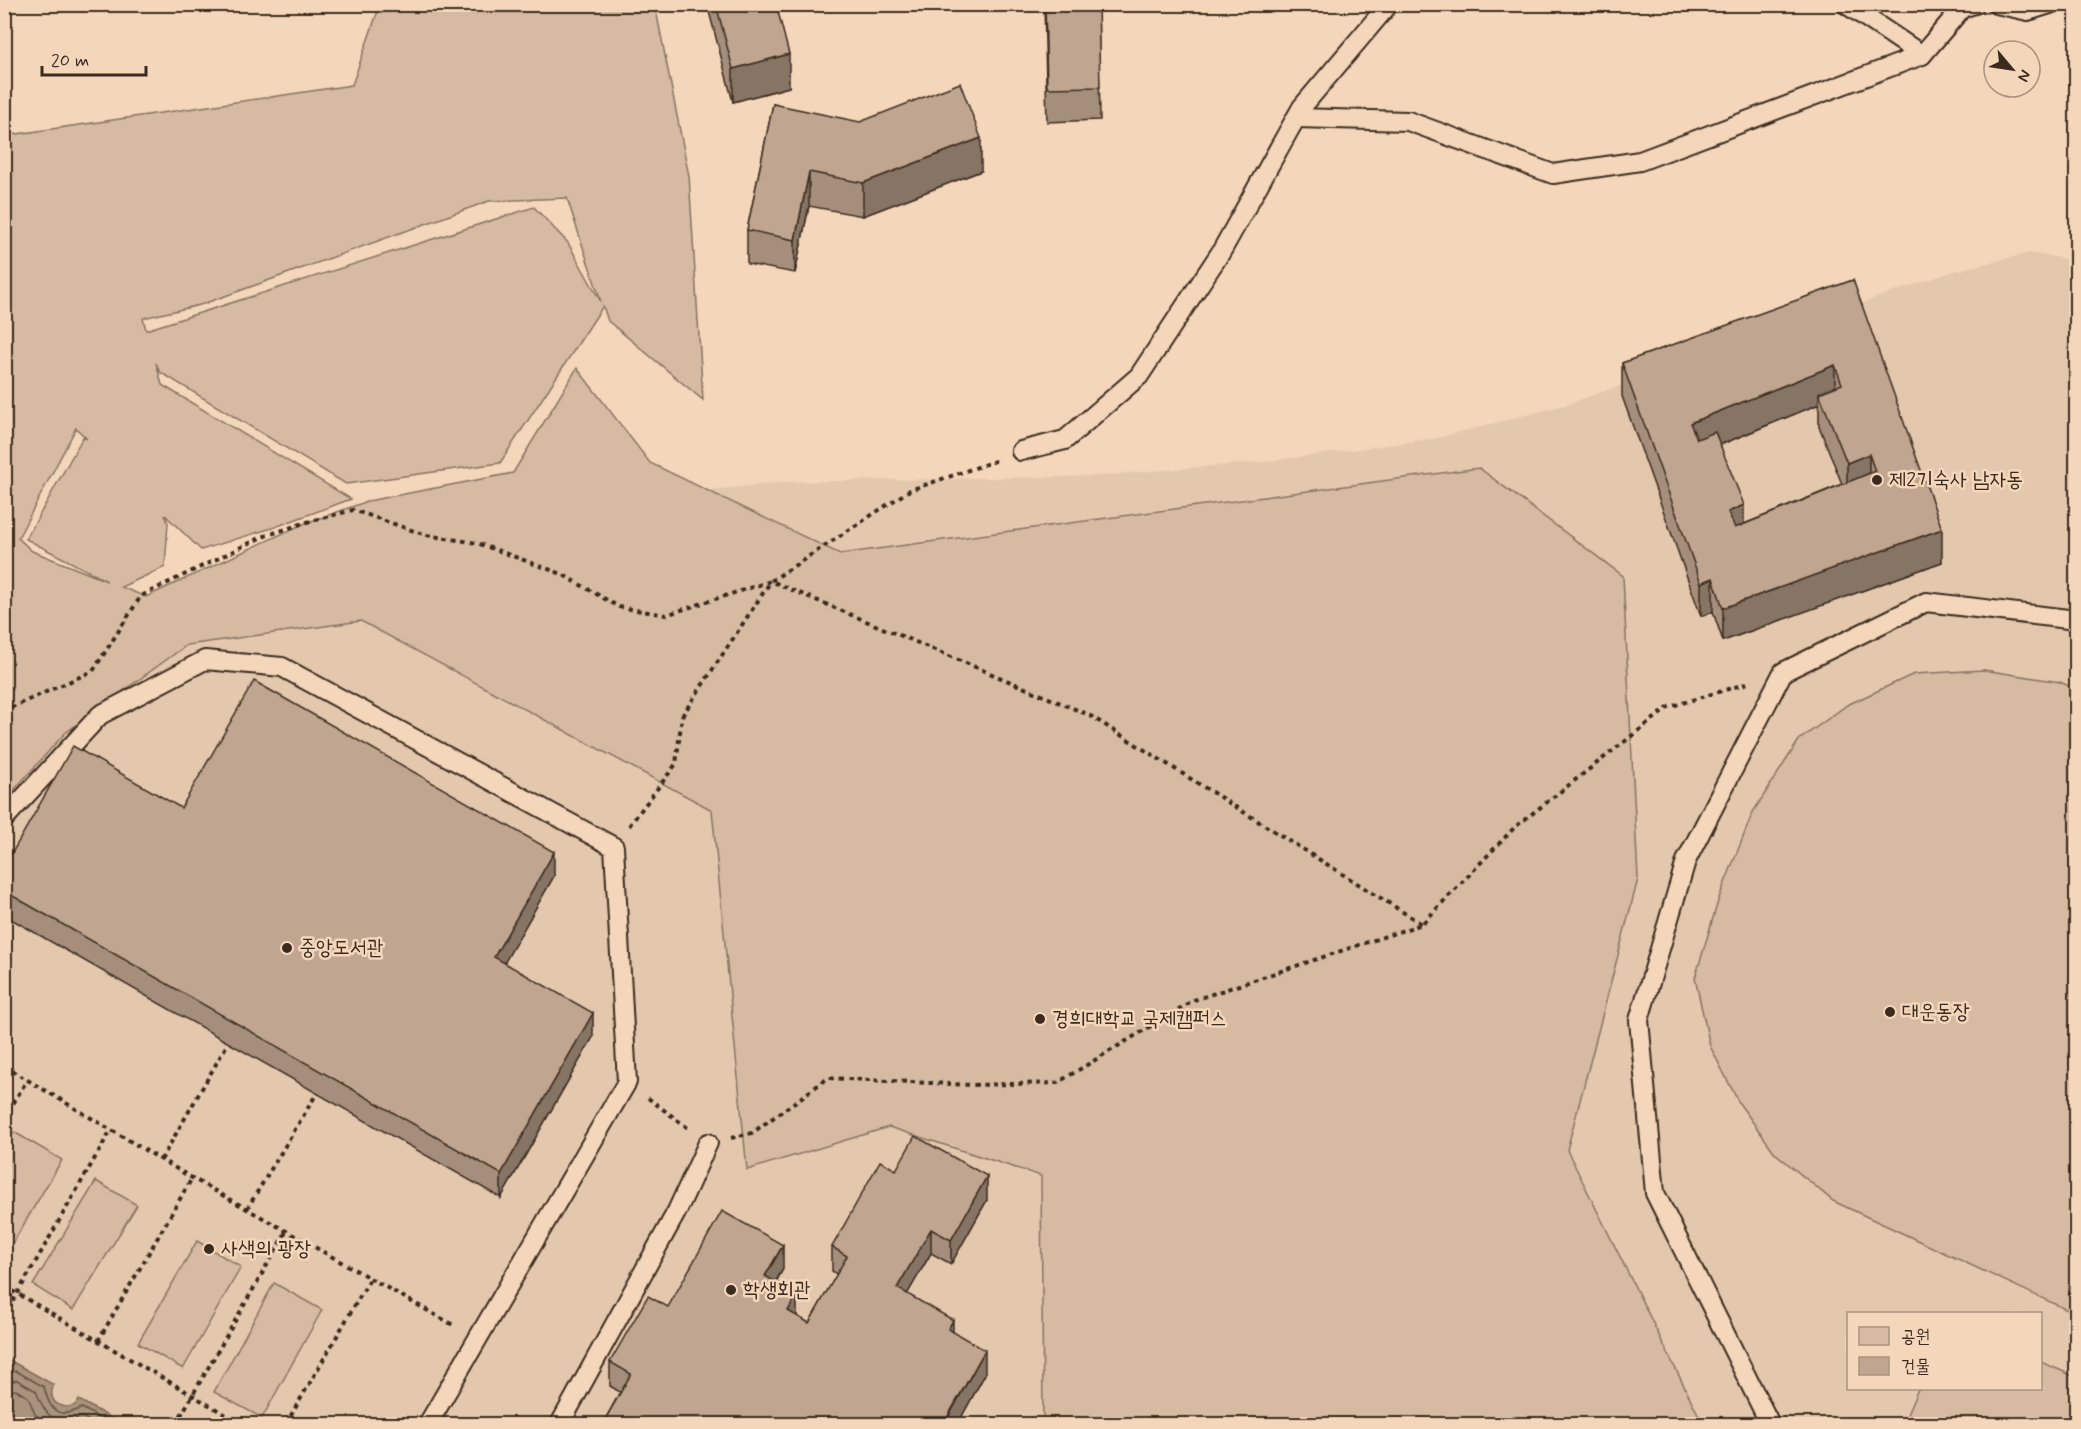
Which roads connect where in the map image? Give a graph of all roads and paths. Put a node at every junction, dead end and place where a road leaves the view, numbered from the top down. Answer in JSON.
{"nodes":[{"id":1,"x":1389,"y":4,"type":"edge"},
{"id":2,"x":1846,"y":4,"type":"edge"},
{"id":3,"x":1975,"y":4,"type":"edge"},
{"id":4,"x":1996,"y":4,"type":"edge"},
{"id":5,"x":2050,"y":4,"type":"edge"},
{"id":6,"x":1922,"y":55,"type":"junction"},
{"id":7,"x":1296,"y":118,"type":"junction"},
{"id":8,"x":1021,"y":452,"type":"joint"},
{"id":9,"x":771,"y":581,"type":"junction"},
{"id":10,"x":2076,"y":620,"type":"edge"},
{"id":11,"x":1783,"y":672,"type":"junction"},
{"id":12,"x":4,"y":713,"type":"edge"},
{"id":13,"x":4,"y":819,"type":"edge"},
{"id":14,"x":614,"y":847,"type":"junction"},
{"id":15,"x":1422,"y":924,"type":"junction"},
{"id":16,"x":228,"y":1043,"type":"edge"},
{"id":17,"x":4,"y":1066,"type":"edge"},
{"id":18,"x":27,"y":1080,"type":"junction"},
{"id":19,"x":627,"y":1082,"type":"junction"},
{"id":20,"x":317,"y":1093,"type":"edge"},
{"id":21,"x":4,"y":1119,"type":"edge"},
{"id":22,"x":111,"y":1130,"type":"junction"},
{"id":23,"x":708,"y":1143,"type":"junction"},
{"id":24,"x":161,"y":1160,"type":"junction"},
{"id":25,"x":192,"y":1178,"type":"junction"},
{"id":26,"x":247,"y":1209,"type":"junction"},
{"id":27,"x":286,"y":1232,"type":"junction"},
{"id":28,"x":370,"y":1279,"type":"junction"},
{"id":29,"x":4,"y":1286,"type":"edge"},
{"id":30,"x":18,"y":1294,"type":"junction"},
{"id":31,"x":4,"y":1317,"type":"edge"},
{"id":32,"x":460,"y":1330,"type":"dead end"},
{"id":33,"x":98,"y":1341,"type":"junction"},
{"id":34,"x":193,"y":1396,"type":"junction"},
{"id":35,"x":176,"y":1425,"type":"edge"},
{"id":36,"x":242,"y":1425,"type":"edge"},
{"id":37,"x":286,"y":1425,"type":"edge"},
{"id":38,"x":428,"y":1425,"type":"edge"},
{"id":39,"x":560,"y":1425,"type":"edge"},
{"id":40,"x":1770,"y":1425,"type":"edge"}],
"edges":[{"from":1,"to":7,"type":"lane"},
{"from":2,"to":6,"type":"lane"},
{"from":3,"to":6,"type":"lane"},
{"from":4,"to":5,"type":"lane"},
{"from":6,"to":7,"type":"lane"},
{"from":7,"to":8,"type":"lane"},
{"from":8,"to":9,"type":"path"},
{"from":9,"to":12,"type":"path"},
{"from":9,"to":14,"type":"path"},
{"from":9,"to":15,"type":"path"},
{"from":10,"to":11,"type":"lane"},
{"from":11,"to":15,"type":"path"},
{"from":11,"to":40,"type":"lane"},
{"from":13,"to":14,"type":"lane"},
{"from":14,"to":19,"type":"lane"},
{"from":15,"to":23,"type":"path"},
{"from":16,"to":24,"type":"path"},
{"from":17,"to":18,"type":"path"},
{"from":18,"to":21,"type":"path"},
{"from":18,"to":22,"type":"path"},
{"from":19,"to":23,"type":"path"},
{"from":19,"to":38,"type":"lane"},
{"from":20,"to":26,"type":"path"},
{"from":22,"to":24,"type":"path"},
{"from":22,"to":30,"type":"path"},
{"from":23,"to":39,"type":"lane"},
{"from":24,"to":25,"type":"path"},
{"from":25,"to":26,"type":"path"},
{"from":25,"to":33,"type":"path"},
{"from":26,"to":27,"type":"path"},
{"from":27,"to":28,"type":"path"},
{"from":27,"to":34,"type":"path"},
{"from":28,"to":32,"type":"path"},
{"from":28,"to":37,"type":"path"},
{"from":29,"to":30,"type":"path"},
{"from":30,"to":31,"type":"path"},
{"from":30,"to":33,"type":"path"},
{"from":33,"to":34,"type":"path"},
{"from":34,"to":35,"type":"path"},
{"from":34,"to":36,"type":"path"}]}
